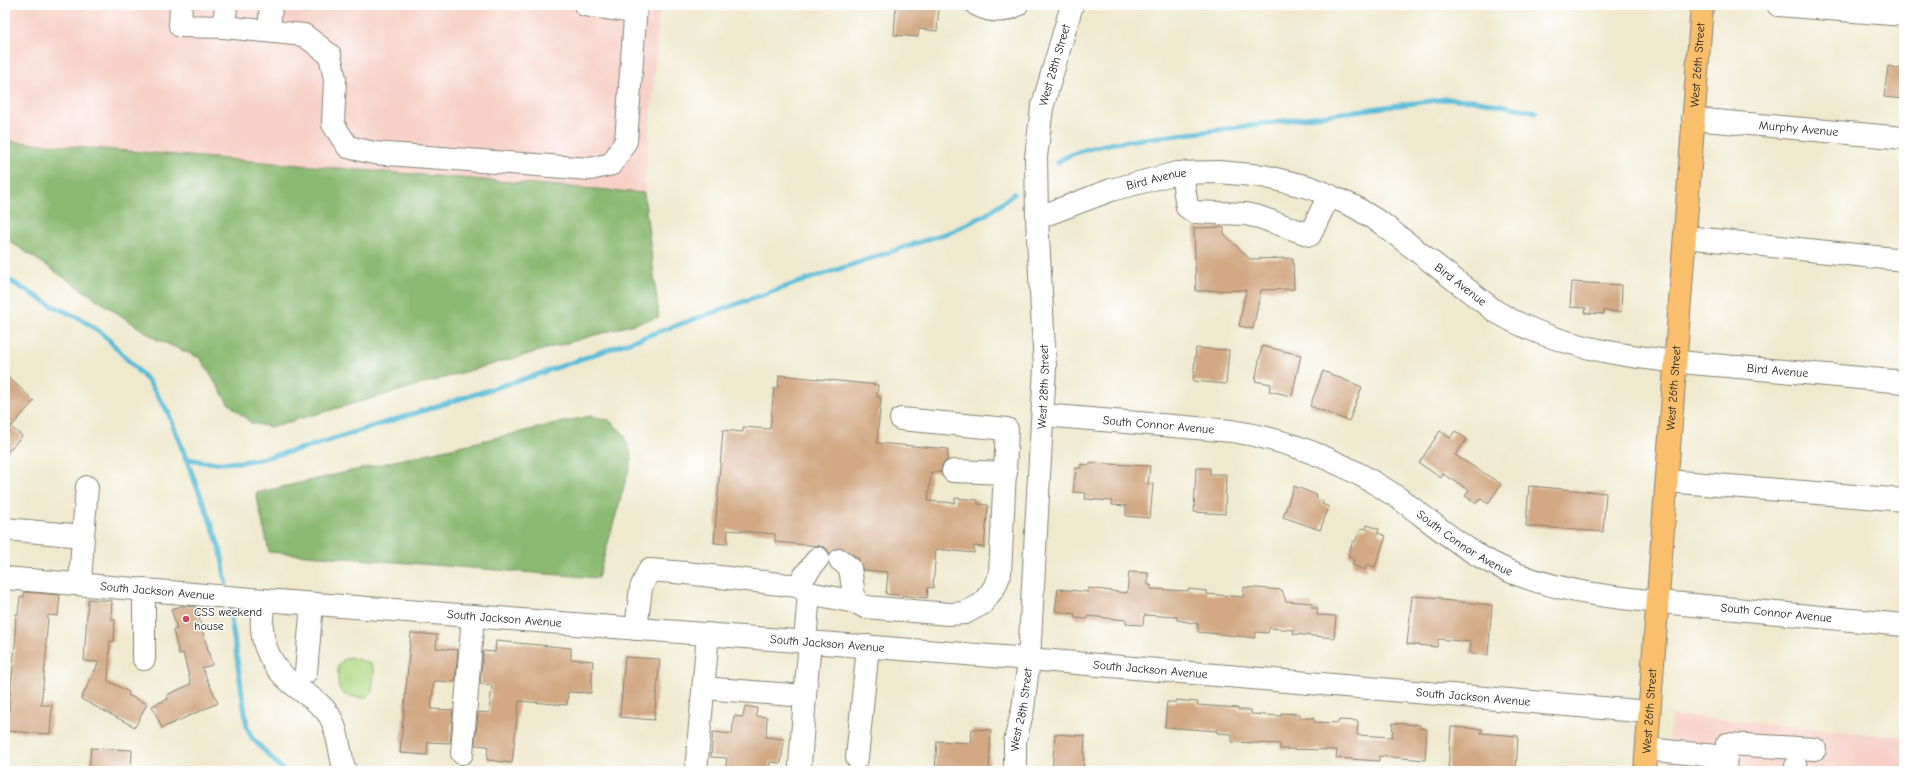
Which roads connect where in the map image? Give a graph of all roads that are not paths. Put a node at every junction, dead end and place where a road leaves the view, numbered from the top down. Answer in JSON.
{"nodes":[{"id":1,"x":181,"y":5,"type":"edge"},
{"id":2,"x":226,"y":5,"type":"edge"},
{"id":3,"x":272,"y":5,"type":"edge"},
{"id":4,"x":585,"y":5,"type":"edge"},
{"id":5,"x":977,"y":5,"type":"edge"},
{"id":6,"x":1017,"y":5,"type":"edge"},
{"id":7,"x":1072,"y":5,"type":"edge"},
{"id":8,"x":1702,"y":5,"type":"edge"},
{"id":9,"x":1778,"y":5,"type":"edge"},
{"id":10,"x":636,"y":8,"type":"edge"},
{"id":11,"x":1904,"y":15,"type":"edge"},
{"id":12,"x":224,"y":27,"type":"junction"},
{"id":13,"x":269,"y":32,"type":"junction"},
{"id":14,"x":1693,"y":119,"type":"junction"},
{"id":15,"x":1904,"y":138,"type":"edge"},
{"id":16,"x":1182,"y":173,"type":"junction"},
{"id":17,"x":1329,"y":195,"type":"junction"},
{"id":18,"x":1037,"y":218,"type":"junction"},
{"id":19,"x":1684,"y":237,"type":"junction"},
{"id":20,"x":1904,"y":260,"type":"edge"},
{"id":21,"x":1676,"y":362,"type":"junction"},
{"id":22,"x":1904,"y":382,"type":"edge"},
{"id":23,"x":1043,"y":415,"type":"junction"},
{"id":24,"x":901,"y":420,"type":"dead end"},
{"id":25,"x":953,"y":471,"type":"dead end"},
{"id":26,"x":1005,"y":477,"type":"junction"},
{"id":27,"x":1667,"y":481,"type":"junction"},
{"id":28,"x":1039,"y":482,"type":"junction"},
{"id":29,"x":87,"y":487,"type":"dead end"},
{"id":30,"x":1904,"y":500,"type":"edge"},
{"id":31,"x":5,"y":529,"type":"edge"},
{"id":32,"x":83,"y":536,"type":"junction"},
{"id":33,"x":818,"y":558,"type":"dead end"},
{"id":34,"x":840,"y":560,"type":"dead end"},
{"id":35,"x":5,"y":578,"type":"edge"},
{"id":36,"x":80,"y":584,"type":"junction"},
{"id":37,"x":144,"y":589,"type":"junction"},
{"id":38,"x":803,"y":589,"type":"junction"},
{"id":39,"x":264,"y":600,"type":"junction"},
{"id":40,"x":855,"y":602,"type":"junction"},
{"id":41,"x":1658,"y":602,"type":"junction"},
{"id":42,"x":312,"y":604,"type":"junction"},
{"id":43,"x":473,"y":616,"type":"junction"},
{"id":44,"x":1904,"y":625,"type":"edge"},
{"id":45,"x":636,"y":629,"type":"junction"},
{"id":46,"x":708,"y":634,"type":"junction"},
{"id":47,"x":807,"y":642,"type":"junction"},
{"id":48,"x":868,"y":646,"type":"junction"},
{"id":49,"x":144,"y":659,"type":"dead end"},
{"id":50,"x":1028,"y":659,"type":"junction"},
{"id":51,"x":306,"y":672,"type":"dead end"},
{"id":52,"x":703,"y":688,"type":"junction"},
{"id":53,"x":805,"y":696,"type":"junction"},
{"id":54,"x":1650,"y":712,"type":"junction"},
{"id":55,"x":1647,"y":749,"type":"junction"},
{"id":56,"x":1815,"y":749,"type":"dead end"},
{"id":57,"x":462,"y":753,"type":"dead end"},
{"id":58,"x":857,"y":758,"type":"dead end"},
{"id":59,"x":1725,"y":764,"type":"edge"},
{"id":60,"x":800,"y":765,"type":"dead end"},
{"id":61,"x":345,"y":771,"type":"edge"},
{"id":62,"x":696,"y":771,"type":"edge"},
{"id":63,"x":1014,"y":771,"type":"edge"},
{"id":64,"x":1645,"y":771,"type":"edge"}],
"edges":[{"from":1,"to":12,"type":"street"},
{"from":2,"to":12,"type":"street"},
{"from":3,"to":13,"type":"street"},
{"from":4,"to":10,"type":"street"},
{"from":5,"to":6,"type":"street"},
{"from":7,"to":18,"type":"street","name":"West 28th Street"},
{"from":8,"to":14,"type":"main road","name":"West 26th Street"},
{"from":9,"to":11,"type":"street"},
{"from":10,"to":13,"type":"street"},
{"from":12,"to":13,"type":"street"},
{"from":14,"to":15,"type":"street","name":"Murphy Avenue"},
{"from":14,"to":19,"type":"main road","name":"West 26th Street"},
{"from":16,"to":17,"type":"street","name":"Bird Avenue"},
{"from":16,"to":17,"type":"street"},
{"from":16,"to":18,"type":"street","name":"Bird Avenue"},
{"from":17,"to":21,"type":"street","name":"Bird Avenue"},
{"from":18,"to":23,"type":"street","name":"West 28th Street"},
{"from":19,"to":20,"type":"street"},
{"from":19,"to":21,"type":"main road","name":"West 26th Street"},
{"from":21,"to":22,"type":"street","name":"Bird Avenue"},
{"from":21,"to":27,"type":"main road","name":"West 26th Street"},
{"from":23,"to":28,"type":"street","name":"West 28th Street"},
{"from":23,"to":41,"type":"street","name":"South Connor Avenue"},
{"from":24,"to":26,"type":"street"},
{"from":25,"to":26,"type":"street"},
{"from":26,"to":28,"type":"street"},
{"from":26,"to":40,"type":"street"},
{"from":27,"to":30,"type":"street"},
{"from":27,"to":41,"type":"main road","name":"West 26th Street"},
{"from":28,"to":50,"type":"street","name":"West 28th Street"},
{"from":29,"to":32,"type":"street"},
{"from":31,"to":32,"type":"street"},
{"from":32,"to":36,"type":"street"},
{"from":33,"to":38,"type":"street"},
{"from":34,"to":40,"type":"street"},
{"from":35,"to":36,"type":"street","name":"South Jackson Avenue"},
{"from":36,"to":37,"type":"street","name":"South Jackson Avenue"},
{"from":37,"to":39,"type":"street","name":"South Jackson Avenue"},
{"from":37,"to":49,"type":"street"},
{"from":38,"to":40,"type":"street"},
{"from":38,"to":45,"type":"street"},
{"from":38,"to":47,"type":"street"},
{"from":39,"to":42,"type":"street","name":"South Jackson Avenue"},
{"from":39,"to":61,"type":"street"},
{"from":41,"to":44,"type":"street","name":"South Connor Avenue"},
{"from":41,"to":54,"type":"main road","name":"West 26th Street"},
{"from":42,"to":43,"type":"street","name":"South Jackson Avenue"},
{"from":42,"to":51,"type":"street"},
{"from":43,"to":45,"type":"street","name":"South Jackson Avenue"},
{"from":43,"to":57,"type":"street"},
{"from":45,"to":46,"type":"street","name":"South Jackson Avenue"},
{"from":46,"to":47,"type":"street","name":"South Jackson Avenue"},
{"from":46,"to":52,"type":"street"},
{"from":47,"to":48,"type":"street","name":"South Jackson Avenue"},
{"from":47,"to":53,"type":"street"},
{"from":48,"to":50,"type":"street","name":"South Jackson Avenue"},
{"from":48,"to":58,"type":"street"},
{"from":50,"to":54,"type":"street","name":"South Jackson Avenue"},
{"from":50,"to":63,"type":"street","name":"West 28th Street"},
{"from":52,"to":53,"type":"street"},
{"from":52,"to":62,"type":"street"},
{"from":53,"to":60,"type":"street"},
{"from":54,"to":55,"type":"main road","name":"West 26th Street"},
{"from":55,"to":59,"type":"street"},
{"from":55,"to":64,"type":"main road","name":"West 26th Street"},
{"from":56,"to":59,"type":"street"}]}
